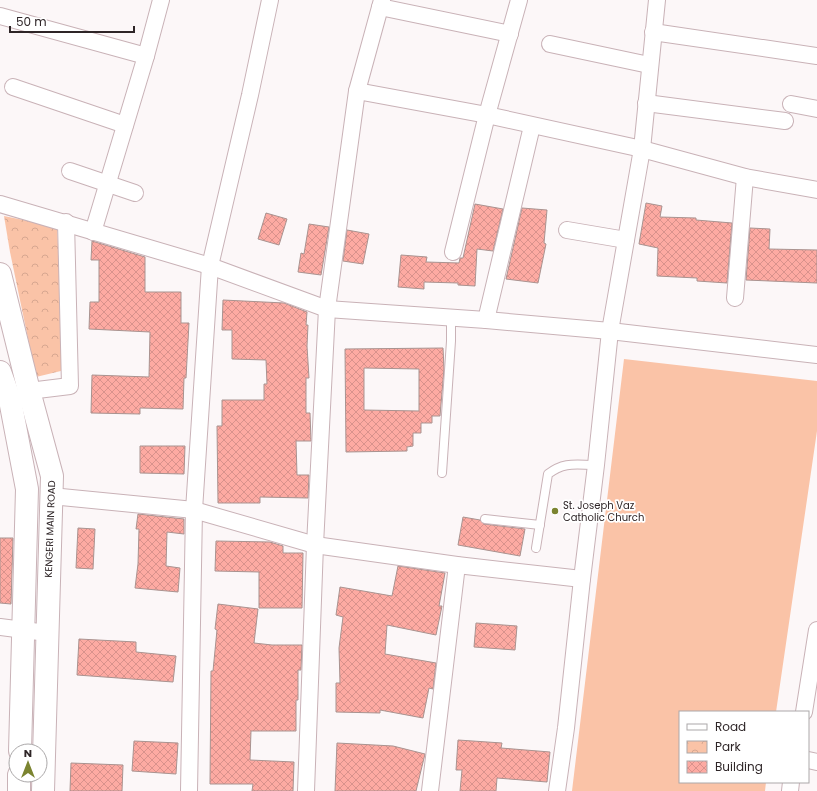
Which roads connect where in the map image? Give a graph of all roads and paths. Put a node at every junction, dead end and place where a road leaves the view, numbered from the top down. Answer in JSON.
{"nodes":[{"id":1,"x":160,"y":0,"type":"edge"},
{"id":2,"x":270,"y":0,"type":"edge"},
{"id":3,"x":519,"y":0,"type":"edge"},
{"id":4,"x":657,"y":0,"type":"edge"},
{"id":5,"x":381,"y":3,"type":"edge"},
{"id":6,"x":0,"y":16,"type":"edge"},
{"id":7,"x":653,"y":32,"type":"junction"},
{"id":8,"x":510,"y":34,"type":"junction"},
{"id":9,"x":550,"y":44,"type":"dead end"},
{"id":10,"x":146,"y":56,"type":"junction"},
{"id":11,"x":817,"y":56,"type":"edge"},
{"id":12,"x":649,"y":65,"type":"junction"},
{"id":13,"x":13,"y":86,"type":"dead end"},
{"id":14,"x":357,"y":91,"type":"junction"},
{"id":15,"x":646,"y":103,"type":"junction"},
{"id":16,"x":791,"y":104,"type":"dead end"},
{"id":17,"x":817,"y":109,"type":"edge"},
{"id":18,"x":487,"y":115,"type":"junction"},
{"id":19,"x":785,"y":121,"type":"dead end"},
{"id":20,"x":125,"y":125,"type":"junction"},
{"id":21,"x":532,"y":126,"type":"junction"},
{"id":22,"x":642,"y":149,"type":"junction"},
{"id":23,"x":70,"y":171,"type":"dead end"},
{"id":24,"x":745,"y":177,"type":"junction"},
{"id":25,"x":108,"y":184,"type":"junction"},
{"id":26,"x":817,"y":190,"type":"edge"},
{"id":27,"x":135,"y":193,"type":"dead end"},
{"id":28,"x":0,"y":204,"type":"edge"},
{"id":29,"x":66,"y":222,"type":"junction"},
{"id":30,"x":567,"y":230,"type":"dead end"},
{"id":31,"x":93,"y":232,"type":"junction"},
{"id":32,"x":626,"y":240,"type":"junction"},
{"id":33,"x":453,"y":252,"type":"dead end"},
{"id":34,"x":210,"y":266,"type":"junction"},
{"id":35,"x":0,"y":274,"type":"edge"},
{"id":36,"x":735,"y":298,"type":"dead end"},
{"id":37,"x":327,"y":309,"type":"junction"},
{"id":38,"x":451,"y":318,"type":"junction"},
{"id":39,"x":486,"y":320,"type":"junction"},
{"id":40,"x":610,"y":331,"type":"junction"},
{"id":41,"x":817,"y":355,"type":"edge"},
{"id":42,"x":0,"y":372,"type":"edge"},
{"id":43,"x":29,"y":391,"type":"junction"},
{"id":44,"x":596,"y":465,"type":"junction"},
{"id":45,"x":442,"y":473,"type":"dead end"},
{"id":46,"x":51,"y":496,"type":"junction"},
{"id":47,"x":194,"y":510,"type":"junction"},
{"id":48,"x":485,"y":519,"type":"dead end"},
{"id":49,"x":540,"y":525,"type":"junction"},
{"id":50,"x":315,"y":545,"type":"junction"},
{"id":51,"x":536,"y":548,"type":"dead end"},
{"id":52,"x":457,"y":565,"type":"junction"},
{"id":53,"x":582,"y":579,"type":"junction"},
{"id":54,"x":0,"y":627,"type":"edge"},
{"id":55,"x":24,"y":630,"type":"junction"},
{"id":56,"x":817,"y":630,"type":"edge"},
{"id":57,"x":47,"y":633,"type":"junction"},
{"id":58,"x":814,"y":666,"type":"edge"},
{"id":59,"x":804,"y":711,"type":"edge"},
{"id":60,"x":20,"y":743,"type":"edge"},
{"id":61,"x":43,"y":791,"type":"edge"},
{"id":62,"x":189,"y":791,"type":"edge"},
{"id":63,"x":306,"y":791,"type":"edge"},
{"id":64,"x":430,"y":791,"type":"edge"},
{"id":65,"x":557,"y":791,"type":"edge"}],
"edges":[{"from":1,"to":10,"type":"street"},
{"from":2,"to":34,"type":"street"},
{"from":3,"to":8,"type":"street"},
{"from":4,"to":7,"type":"street"},
{"from":5,"to":8,"type":"street"},
{"from":5,"to":14,"type":"street"},
{"from":6,"to":10,"type":"street"},
{"from":7,"to":11,"type":"street"},
{"from":7,"to":12,"type":"street"},
{"from":8,"to":18,"type":"street"},
{"from":9,"to":12,"type":"street"},
{"from":10,"to":20,"type":"street"},
{"from":12,"to":15,"type":"street"},
{"from":13,"to":20,"type":"street"},
{"from":14,"to":18,"type":"street"},
{"from":14,"to":37,"type":"street"},
{"from":15,"to":19,"type":"street"},
{"from":15,"to":22,"type":"street"},
{"from":16,"to":17,"type":"street"},
{"from":18,"to":21,"type":"street"},
{"from":18,"to":33,"type":"street"},
{"from":20,"to":25,"type":"street"},
{"from":21,"to":22,"type":"street"},
{"from":21,"to":39,"type":"street"},
{"from":22,"to":24,"type":"street"},
{"from":22,"to":32,"type":"street"},
{"from":23,"to":25,"type":"street"},
{"from":24,"to":26,"type":"street"},
{"from":24,"to":36,"type":"street"},
{"from":25,"to":27,"type":"street"},
{"from":25,"to":31,"type":"street"},
{"from":28,"to":29,"type":"street"},
{"from":29,"to":31,"type":"street"},
{"from":29,"to":43,"type":"street"},
{"from":30,"to":32,"type":"street"},
{"from":31,"to":34,"type":"street"},
{"from":32,"to":40,"type":"street"},
{"from":34,"to":37,"type":"street"},
{"from":34,"to":47,"type":"street"},
{"from":35,"to":43,"type":"main road","name":"KENGERI MAIN ROAD"},
{"from":37,"to":38,"type":"street"},
{"from":37,"to":50,"type":"street"},
{"from":38,"to":39,"type":"street"},
{"from":38,"to":45,"type":"lane"},
{"from":39,"to":40,"type":"street"},
{"from":40,"to":41,"type":"street"},
{"from":40,"to":44,"type":"street"},
{"from":42,"to":55,"type":"main road"},
{"from":43,"to":46,"type":"main road","name":"KENGERI MAIN ROAD"},
{"from":44,"to":49,"type":"lane"},
{"from":44,"to":53,"type":"street"},
{"from":46,"to":47,"type":"street"},
{"from":46,"to":57,"type":"main road","name":"KENGERI MAIN ROAD"},
{"from":47,"to":50,"type":"street"},
{"from":47,"to":62,"type":"street"},
{"from":48,"to":49,"type":"lane"},
{"from":49,"to":51,"type":"lane"},
{"from":50,"to":52,"type":"street"},
{"from":50,"to":63,"type":"street"},
{"from":52,"to":53,"type":"street"},
{"from":52,"to":64,"type":"street"},
{"from":53,"to":65,"type":"street"},
{"from":54,"to":55,"type":"street"},
{"from":55,"to":57,"type":"street"},
{"from":55,"to":60,"type":"main road"},
{"from":56,"to":58,"type":"street"},
{"from":57,"to":61,"type":"main road","name":"KENGERI MAIN ROAD"},
{"from":58,"to":59,"type":"street"}]}
